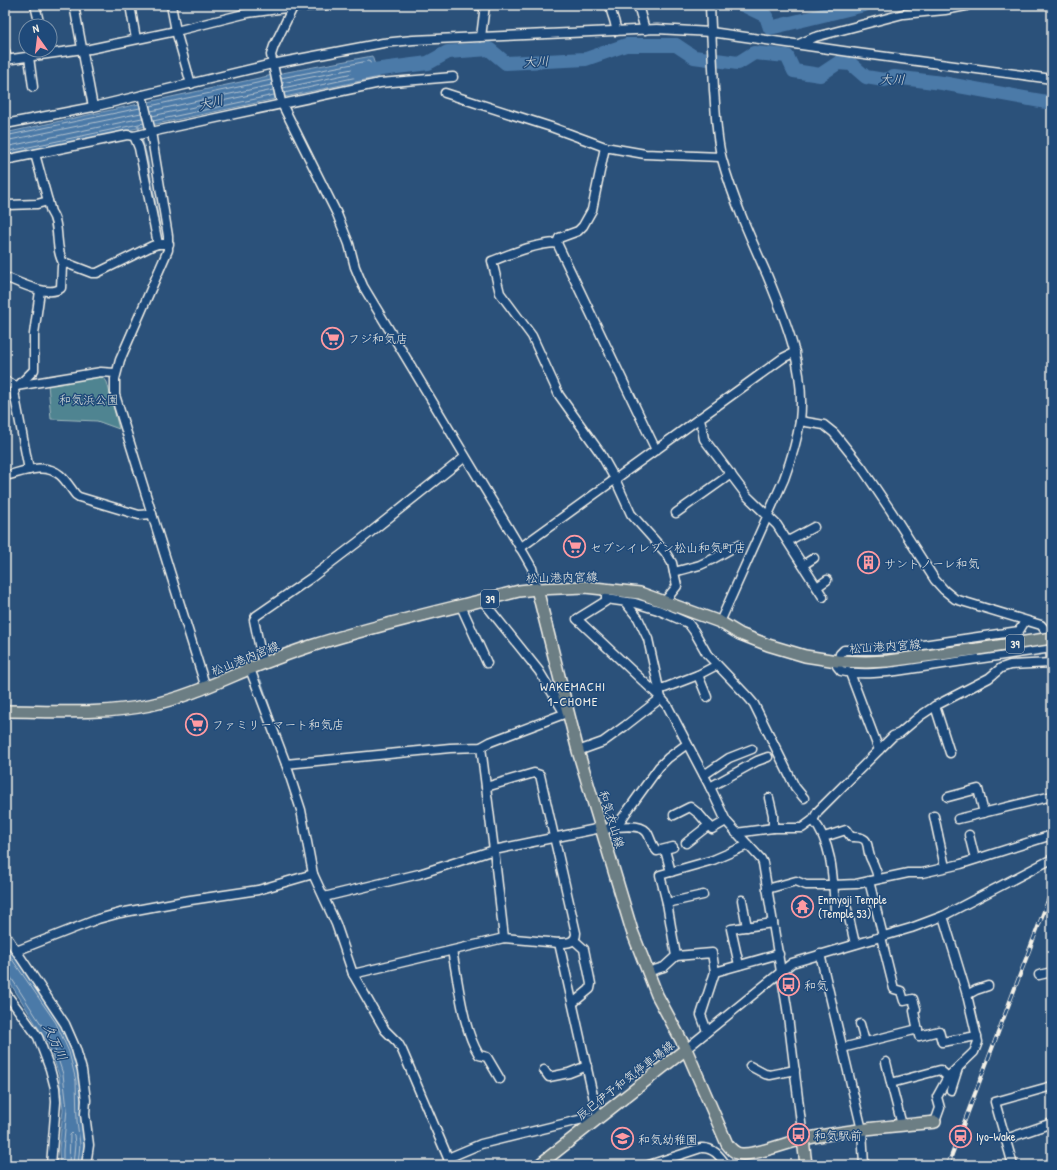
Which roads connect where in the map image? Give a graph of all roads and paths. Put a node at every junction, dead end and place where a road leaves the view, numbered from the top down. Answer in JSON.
{"nodes":[{"id":1,"x":36,"y":5,"type":"edge"},
{"id":2,"x":74,"y":5,"type":"edge"},
{"id":3,"x":130,"y":5,"type":"edge"},
{"id":4,"x":171,"y":5,"type":"edge"},
{"id":5,"x":325,"y":5,"type":"edge"},
{"id":6,"x":475,"y":5,"type":"edge"},
{"id":7,"x":485,"y":5,"type":"edge"},
{"id":8,"x":610,"y":5,"type":"edge"},
{"id":9,"x":638,"y":5,"type":"edge"},
{"id":10,"x":710,"y":5,"type":"edge"},
{"id":11,"x":966,"y":5,"type":"edge"},
{"id":12,"x":294,"y":6,"type":"edge"},
{"id":13,"x":38,"y":18,"type":"edge"},
{"id":14,"x":645,"y":30,"type":"junction"},
{"id":15,"x":176,"y":31,"type":"junction"},
{"id":16,"x":616,"y":31,"type":"junction"},
{"id":17,"x":711,"y":36,"type":"junction"},
{"id":18,"x":481,"y":37,"type":"junction"},
{"id":19,"x":136,"y":39,"type":"junction"},
{"id":20,"x":798,"y":44,"type":"junction"},
{"id":21,"x":83,"y":50,"type":"junction"},
{"id":22,"x":5,"y":51,"type":"edge"},
{"id":23,"x":58,"y":51,"type":"edge"},
{"id":24,"x":21,"y":58,"type":"edge"},
{"id":25,"x":29,"y":58,"type":"edge"},
{"id":26,"x":6,"y":60,"type":"edge"},
{"id":27,"x":272,"y":66,"type":"junction"},
{"id":28,"x":453,"y":77,"type":"dead end"},
{"id":29,"x":1052,"y":79,"type":"edge"},
{"id":30,"x":191,"y":84,"type":"junction"},
{"id":31,"x":33,"y":87,"type":"dead end"},
{"id":32,"x":445,"y":93,"type":"dead end"},
{"id":33,"x":142,"y":96,"type":"junction"},
{"id":34,"x":282,"y":103,"type":"junction"},
{"id":35,"x":93,"y":107,"type":"junction"},
{"id":36,"x":5,"y":124,"type":"edge"},
{"id":37,"x":149,"y":132,"type":"junction"},
{"id":38,"x":135,"y":135,"type":"junction"},
{"id":39,"x":605,"y":147,"type":"junction"},
{"id":40,"x":35,"y":154,"type":"junction"},
{"id":41,"x":721,"y":156,"type":"junction"},
{"id":42,"x":5,"y":160,"type":"edge"},
{"id":43,"x":48,"y":201,"type":"junction"},
{"id":44,"x":5,"y":204,"type":"edge"},
{"id":45,"x":556,"y":243,"type":"junction"},
{"id":46,"x":158,"y":244,"type":"junction"},
{"id":47,"x":168,"y":247,"type":"junction"},
{"id":48,"x":64,"y":264,"type":"junction"},
{"id":49,"x":5,"y":277,"type":"edge"},
{"id":50,"x":40,"y":291,"type":"junction"},
{"id":51,"x":795,"y":352,"type":"junction"},
{"id":52,"x":34,"y":370,"type":"junction"},
{"id":53,"x":116,"y":373,"type":"junction"},
{"id":54,"x":5,"y":381,"type":"edge"},
{"id":55,"x":42,"y":381,"type":"junction"},
{"id":56,"x":18,"y":385,"type":"junction"},
{"id":57,"x":700,"y":418,"type":"junction"},
{"id":58,"x":800,"y":420,"type":"junction"},
{"id":59,"x":656,"y":450,"type":"junction"},
{"id":60,"x":465,"y":457,"type":"junction"},
{"id":61,"x":29,"y":470,"type":"junction"},
{"id":62,"x":731,"y":474,"type":"junction"},
{"id":63,"x":5,"y":476,"type":"edge"},
{"id":64,"x":615,"y":479,"type":"junction"},
{"id":65,"x":676,"y":513,"type":"dead end"},
{"id":66,"x":152,"y":514,"type":"junction"},
{"id":67,"x":768,"y":515,"type":"junction"},
{"id":68,"x":814,"y":527,"type":"dead end"},
{"id":69,"x":788,"y":541,"type":"junction"},
{"id":70,"x":738,"y":545,"type":"dead end"},
{"id":71,"x":520,"y":548,"type":"junction"},
{"id":72,"x":814,"y":558,"type":"dead end"},
{"id":73,"x":803,"y":565,"type":"junction"},
{"id":74,"x":674,"y":572,"type":"junction"},
{"id":75,"x":827,"y":580,"type":"dead end"},
{"id":76,"x":817,"y":587,"type":"junction"},
{"id":77,"x":537,"y":589,"type":"junction"},
{"id":78,"x":606,"y":594,"type":"junction"},
{"id":79,"x":824,"y":597,"type":"dead end"},
{"id":80,"x":483,"y":601,"type":"junction"},
{"id":81,"x":665,"y":601,"type":"junction"},
{"id":82,"x":625,"y":602,"type":"junction"},
{"id":83,"x":461,"y":606,"type":"junction"},
{"id":84,"x":1025,"y":621,"type":"junction"},
{"id":85,"x":720,"y":622,"type":"junction"},
{"id":86,"x":1051,"y":645,"type":"edge"},
{"id":87,"x":837,"y":661,"type":"junction"},
{"id":88,"x":487,"y":663,"type":"dead end"},
{"id":89,"x":1052,"y":663,"type":"edge"},
{"id":90,"x":263,"y":664,"type":"junction"},
{"id":91,"x":717,"y":665,"type":"junction"},
{"id":92,"x":1052,"y":667,"type":"edge"},
{"id":93,"x":250,"y":669,"type":"junction"},
{"id":94,"x":850,"y":673,"type":"junction"},
{"id":95,"x":698,"y":675,"type":"junction"},
{"id":96,"x":206,"y":688,"type":"junction"},
{"id":97,"x":660,"y":694,"type":"junction"},
{"id":98,"x":707,"y":697,"type":"dead end"},
{"id":99,"x":935,"y":706,"type":"junction"},
{"id":100,"x":5,"y":708,"type":"edge"},
{"id":101,"x":5,"y":712,"type":"edge"},
{"id":102,"x":567,"y":713,"type":"junction"},
{"id":103,"x":688,"y":744,"type":"junction"},
{"id":104,"x":481,"y":747,"type":"junction"},
{"id":105,"x":752,"y":749,"type":"dead end"},
{"id":106,"x":879,"y":750,"type":"junction"},
{"id":107,"x":578,"y":751,"type":"junction"},
{"id":108,"x":950,"y":753,"type":"dead end"},
{"id":109,"x":768,"y":757,"type":"dead end"},
{"id":110,"x":286,"y":764,"type":"junction"},
{"id":111,"x":704,"y":775,"type":"junction"},
{"id":112,"x":710,"y":786,"type":"junction"},
{"id":113,"x":486,"y":787,"type":"junction"},
{"id":114,"x":948,"y":796,"type":"dead end"},
{"id":115,"x":1052,"y":796,"type":"edge"},
{"id":116,"x":769,"y":798,"type":"dead end"},
{"id":117,"x":804,"y":798,"type":"dead end"},
{"id":118,"x":984,"y":813,"type":"junction"},
{"id":119,"x":674,"y":814,"type":"dead end"},
{"id":120,"x":934,"y":816,"type":"dead end"},
{"id":121,"x":813,"y":820,"type":"junction"},
{"id":122,"x":958,"y":820,"type":"dead end"},
{"id":123,"x":726,"y":821,"type":"junction"},
{"id":124,"x":709,"y":825,"type":"junction"},
{"id":125,"x":605,"y":828,"type":"junction"},
{"id":126,"x":773,"y":828,"type":"junction"},
{"id":127,"x":736,"y":833,"type":"junction"},
{"id":128,"x":969,"y":835,"type":"dead end"},
{"id":129,"x":1052,"y":835,"type":"edge"},
{"id":130,"x":824,"y":836,"type":"junction"},
{"id":131,"x":555,"y":837,"type":"junction"},
{"id":132,"x":686,"y":843,"type":"dead end"},
{"id":133,"x":748,"y":845,"type":"junction"},
{"id":134,"x":494,"y":850,"type":"junction"},
{"id":135,"x":975,"y":859,"type":"junction"},
{"id":136,"x":1052,"y":859,"type":"edge"},
{"id":137,"x":945,"y":867,"type":"junction"},
{"id":138,"x":671,"y":872,"type":"junction"},
{"id":139,"x":314,"y":874,"type":"junction"},
{"id":140,"x":878,"y":879,"type":"junction"},
{"id":141,"x":869,"y":881,"type":"junction"},
{"id":142,"x":833,"y":885,"type":"junction"},
{"id":143,"x":767,"y":889,"type":"junction"},
{"id":144,"x":703,"y":895,"type":"dead end"},
{"id":145,"x":324,"y":897,"type":"junction"},
{"id":146,"x":742,"y":900,"type":"dead end"},
{"id":147,"x":667,"y":903,"type":"junction"},
{"id":148,"x":943,"y":916,"type":"junction"},
{"id":149,"x":773,"y":923,"type":"junction"},
{"id":150,"x":747,"y":927,"type":"junction"},
{"id":151,"x":5,"y":934,"type":"edge"},
{"id":152,"x":882,"y":936,"type":"junction"},
{"id":153,"x":504,"y":938,"type":"junction"},
{"id":154,"x":574,"y":940,"type":"junction"},
{"id":155,"x":559,"y":943,"type":"junction"},
{"id":156,"x":855,"y":944,"type":"junction"},
{"id":157,"x":16,"y":951,"type":"junction"},
{"id":158,"x":452,"y":951,"type":"junction"},
{"id":159,"x":779,"y":954,"type":"junction"},
{"id":160,"x":820,"y":954,"type":"junction"},
{"id":161,"x":676,"y":956,"type":"junction"},
{"id":162,"x":739,"y":965,"type":"junction"},
{"id":163,"x":648,"y":972,"type":"junction"},
{"id":164,"x":714,"y":972,"type":"junction"},
{"id":165,"x":782,"y":972,"type":"junction"},
{"id":166,"x":1052,"y":972,"type":"edge"},
{"id":167,"x":353,"y":974,"type":"junction"},
{"id":168,"x":1039,"y":975,"type":"dead end"},
{"id":169,"x":988,"y":986,"type":"dead end"},
{"id":170,"x":5,"y":992,"type":"edge"},
{"id":171,"x":966,"y":995,"type":"junction"},
{"id":172,"x":572,"y":1003,"type":"junction"},
{"id":173,"x":860,"y":1024,"type":"dead end"},
{"id":174,"x":918,"y":1029,"type":"junction"},
{"id":175,"x":707,"y":1031,"type":"junction"},
{"id":176,"x":977,"y":1036,"type":"junction"},
{"id":177,"x":865,"y":1042,"type":"junction"},
{"id":178,"x":842,"y":1048,"type":"junction"},
{"id":179,"x":686,"y":1049,"type":"junction"},
{"id":180,"x":886,"y":1062,"type":"dead end"},
{"id":181,"x":587,"y":1066,"type":"junction"},
{"id":182,"x":750,"y":1066,"type":"dead end"},
{"id":183,"x":958,"y":1068,"type":"junction"},
{"id":184,"x":544,"y":1070,"type":"dead end"},
{"id":185,"x":795,"y":1070,"type":"junction"},
{"id":186,"x":948,"y":1077,"type":"junction"},
{"id":187,"x":500,"y":1079,"type":"dead end"},
{"id":188,"x":891,"y":1083,"type":"junction"},
{"id":189,"x":1052,"y":1086,"type":"edge"},
{"id":190,"x":951,"y":1090,"type":"dead end"},
{"id":191,"x":598,"y":1118,"type":"junction"},
{"id":192,"x":935,"y":1122,"type":"joint"},
{"id":193,"x":1052,"y":1123,"type":"edge"},
{"id":194,"x":902,"y":1125,"type":"junction"},
{"id":195,"x":862,"y":1130,"type":"junction"},
{"id":196,"x":803,"y":1139,"type":"junction"},
{"id":197,"x":1006,"y":1139,"type":"junction"},
{"id":198,"x":735,"y":1152,"type":"junction"},
{"id":199,"x":449,"y":1162,"type":"edge"},
{"id":200,"x":725,"y":1164,"type":"edge"},
{"id":201,"x":52,"y":1165,"type":"edge"},
{"id":202,"x":86,"y":1165,"type":"edge"},
{"id":203,"x":539,"y":1165,"type":"edge"},
{"id":204,"x":649,"y":1165,"type":"edge"},
{"id":205,"x":806,"y":1165,"type":"edge"},
{"id":206,"x":864,"y":1165,"type":"edge"},
{"id":207,"x":1013,"y":1165,"type":"edge"}],
"edges":[{"from":1,"to":13,"type":"street"},
{"from":2,"to":21,"type":"street"},
{"from":3,"to":19,"type":"street"},
{"from":4,"to":15,"type":"street"},
{"from":5,"to":12,"type":"street"},
{"from":6,"to":7,"type":"street"},
{"from":7,"to":18,"type":"street"},
{"from":8,"to":16,"type":"street"},
{"from":9,"to":14,"type":"street"},
{"from":10,"to":17,"type":"street"},
{"from":11,"to":20,"type":"street"},
{"from":12,"to":15,"type":"street"},
{"from":12,"to":27,"type":"street"},
{"from":14,"to":16,"type":"street"},
{"from":14,"to":17,"type":"street"},
{"from":15,"to":19,"type":"street"},
{"from":15,"to":30,"type":"street"},
{"from":16,"to":18,"type":"street"},
{"from":17,"to":20,"type":"street"},
{"from":17,"to":41,"type":"street"},
{"from":18,"to":27,"type":"street"},
{"from":19,"to":21,"type":"street"},
{"from":20,"to":29,"type":"street"},
{"from":21,"to":23,"type":"street"},
{"from":21,"to":35,"type":"street"},
{"from":22,"to":26,"type":"street"},
{"from":24,"to":26,"type":"street"},
{"from":25,"to":31,"type":"street"},
{"from":27,"to":30,"type":"street"},
{"from":27,"to":34,"type":"street"},
{"from":28,"to":34,"type":"street"},
{"from":30,"to":33,"type":"street"},
{"from":32,"to":39,"type":"street"},
{"from":33,"to":35,"type":"street"},
{"from":33,"to":37,"type":"street"},
{"from":34,"to":37,"type":"street"},
{"from":34,"to":60,"type":"street"},
{"from":35,"to":36,"type":"street"},
{"from":37,"to":38,"type":"street"},
{"from":37,"to":47,"type":"street"},
{"from":38,"to":40,"type":"street"},
{"from":38,"to":46,"type":"street"},
{"from":39,"to":41,"type":"street"},
{"from":39,"to":45,"type":"street"},
{"from":40,"to":42,"type":"street"},
{"from":40,"to":43,"type":"street"},
{"from":41,"to":51,"type":"street"},
{"from":43,"to":44,"type":"street"},
{"from":43,"to":48,"type":"street"},
{"from":45,"to":59,"type":"street"},
{"from":45,"to":64,"type":"street"},
{"from":46,"to":47,"type":"street"},
{"from":46,"to":48,"type":"street"},
{"from":47,"to":53,"type":"street"},
{"from":48,"to":50,"type":"street"},
{"from":49,"to":50,"type":"street"},
{"from":50,"to":52,"type":"street"},
{"from":51,"to":57,"type":"street"},
{"from":51,"to":58,"type":"street"},
{"from":52,"to":55,"type":"street"},
{"from":52,"to":56,"type":"street"},
{"from":53,"to":55,"type":"street"},
{"from":53,"to":66,"type":"street"},
{"from":54,"to":56,"type":"street"},
{"from":55,"to":56,"type":"street"},
{"from":56,"to":61,"type":"street"},
{"from":57,"to":59,"type":"street"},
{"from":57,"to":62,"type":"street"},
{"from":58,"to":67,"type":"street"},
{"from":58,"to":84,"type":"street"},
{"from":59,"to":64,"type":"street"},
{"from":60,"to":71,"type":"street"},
{"from":60,"to":90,"type":"street"},
{"from":61,"to":63,"type":"street"},
{"from":61,"to":66,"type":"street"},
{"from":62,"to":65,"type":"street"},
{"from":62,"to":67,"type":"street"},
{"from":64,"to":71,"type":"street"},
{"from":64,"to":74,"type":"street"},
{"from":66,"to":96,"type":"street"},
{"from":67,"to":69,"type":"street"},
{"from":67,"to":85,"type":"street"},
{"from":68,"to":69,"type":"street"},
{"from":69,"to":73,"type":"street"},
{"from":70,"to":74,"type":"street"},
{"from":71,"to":77,"type":"street"},
{"from":72,"to":73,"type":"street"},
{"from":73,"to":76,"type":"street"},
{"from":74,"to":81,"type":"street"},
{"from":75,"to":76,"type":"street"},
{"from":76,"to":79,"type":"street"},
{"from":77,"to":78,"type":"main road","name":"松山港内宮線","number":"39"},
{"from":77,"to":80,"type":"main road","name":"松山港内宮線","number":"39"},
{"from":77,"to":102,"type":"main road","name":"和気衣山線"},
{"from":78,"to":81,"type":"main road","name":"松山港内宮線","number":"39"},
{"from":78,"to":82,"type":"street"},
{"from":78,"to":97,"type":"street"},
{"from":80,"to":83,"type":"main road","name":"松山港内宮線","number":"39"},
{"from":80,"to":102,"type":"street"},
{"from":81,"to":85,"type":"main road","name":"松山港内宮線","number":"39"},
{"from":82,"to":91,"type":"street"},
{"from":82,"to":97,"type":"street"},
{"from":83,"to":88,"type":"street"},
{"from":83,"to":90,"type":"main road","name":"松山港内宮線","number":"39"},
{"from":84,"to":86,"type":"street"},
{"from":84,"to":87,"type":"street"},
{"from":85,"to":87,"type":"main road","name":"松山港内宮線","number":"39"},
{"from":86,"to":87,"type":"main road","name":"松山港内宮線","number":"39","bridge":true},
{"from":86,"to":89,"type":"street"},
{"from":86,"to":94,"type":"street"},
{"from":87,"to":94,"type":"street"},
{"from":89,"to":92,"type":"street"},
{"from":89,"to":99,"type":"street"},
{"from":90,"to":93,"type":"main road","name":"松山港内宮線","number":"39"},
{"from":91,"to":95,"type":"street"},
{"from":91,"to":117,"type":"street"},
{"from":93,"to":96,"type":"main road","name":"松山港内宮線","number":"39"},
{"from":93,"to":110,"type":"street"},
{"from":94,"to":106,"type":"street"},
{"from":95,"to":97,"type":"street"},
{"from":95,"to":98,"type":"street"},
{"from":96,"to":101,"type":"main road","name":"松山港内宮線","number":"39"},
{"from":97,"to":103,"type":"street"},
{"from":97,"to":107,"type":"street"},
{"from":99,"to":106,"type":"street"},
{"from":99,"to":108,"type":"street"},
{"from":100,"to":101,"type":"street"},
{"from":102,"to":104,"type":"street"},
{"from":102,"to":107,"type":"main road","name":"和気衣山線"},
{"from":103,"to":111,"type":"street"},
{"from":103,"to":125,"type":"street"},
{"from":104,"to":110,"type":"street"},
{"from":104,"to":113,"type":"street"},
{"from":105,"to":111,"type":"street"},
{"from":106,"to":121,"type":"street"},
{"from":107,"to":125,"type":"main road","name":"和気衣山線"},
{"from":109,"to":112,"type":"street"},
{"from":110,"to":139,"type":"street"},
{"from":111,"to":112,"type":"street"},
{"from":112,"to":123,"type":"street"},
{"from":113,"to":131,"type":"street"},
{"from":113,"to":134,"type":"street"},
{"from":114,"to":118,"type":"street"},
{"from":115,"to":118,"type":"street"},
{"from":116,"to":126,"type":"street"},
{"from":118,"to":122,"type":"street"},
{"from":119,"to":124,"type":"street"},
{"from":120,"to":137,"type":"street"},
{"from":121,"to":126,"type":"street"},
{"from":121,"to":130,"type":"street"},
{"from":123,"to":124,"type":"street"},
{"from":123,"to":127,"type":"street"},
{"from":124,"to":132,"type":"street"},
{"from":125,"to":131,"type":"street"},
{"from":125,"to":138,"type":"street"},
{"from":125,"to":163,"type":"main road","name":"和気衣山線"},
{"from":126,"to":127,"type":"street"},
{"from":127,"to":133,"type":"street"},
{"from":128,"to":135,"type":"street"},
{"from":129,"to":135,"type":"street"},
{"from":130,"to":140,"type":"street"},
{"from":130,"to":142,"type":"street"},
{"from":131,"to":134,"type":"street"},
{"from":131,"to":154,"type":"street"},
{"from":133,"to":138,"type":"street"},
{"from":133,"to":143,"type":"street"},
{"from":134,"to":145,"type":"street"},
{"from":134,"to":153,"type":"street"},
{"from":135,"to":137,"type":"street"},
{"from":136,"to":148,"type":"street"},
{"from":137,"to":140,"type":"street"},
{"from":138,"to":147,"type":"street"},
{"from":139,"to":145,"type":"street"},
{"from":139,"to":157,"type":"street"},
{"from":140,"to":141,"type":"street"},
{"from":141,"to":142,"type":"street"},
{"from":141,"to":152,"type":"street"},
{"from":142,"to":143,"type":"street"},
{"from":142,"to":156,"type":"street"},
{"from":143,"to":149,"type":"street"},
{"from":144,"to":147,"type":"street"},
{"from":145,"to":167,"type":"street"},
{"from":146,"to":150,"type":"street"},
{"from":147,"to":161,"type":"street"},
{"from":148,"to":152,"type":"street"},
{"from":148,"to":171,"type":"street"},
{"from":149,"to":150,"type":"street"},
{"from":149,"to":159,"type":"street"},
{"from":150,"to":162,"type":"street"},
{"from":151,"to":157,"type":"street"},
{"from":152,"to":156,"type":"street"},
{"from":152,"to":174,"type":"street"},
{"from":153,"to":155,"type":"street"},
{"from":153,"to":158,"type":"street"},
{"from":154,"to":155,"type":"street"},
{"from":154,"to":172,"type":"street"},
{"from":155,"to":172,"type":"street"},
{"from":156,"to":160,"type":"street"},
{"from":157,"to":202,"type":"street"},
{"from":158,"to":167,"type":"street"},
{"from":158,"to":187,"type":"street"},
{"from":159,"to":162,"type":"street"},
{"from":159,"to":165,"type":"street"},
{"from":160,"to":165,"type":"street"},
{"from":160,"to":178,"type":"street"},
{"from":161,"to":163,"type":"street"},
{"from":161,"to":164,"type":"street"},
{"from":162,"to":164,"type":"street"},
{"from":163,"to":179,"type":"main road","name":"和気衣山線"},
{"from":164,"to":175,"type":"street"},
{"from":165,"to":175,"type":"street"},
{"from":165,"to":185,"type":"street"},
{"from":166,"to":168,"type":"street"},
{"from":167,"to":199,"type":"street"},
{"from":169,"to":171,"type":"street"},
{"from":170,"to":201,"type":"street"},
{"from":171,"to":176,"type":"street"},
{"from":172,"to":181,"type":"street"},
{"from":173,"to":177,"type":"street"},
{"from":174,"to":176,"type":"street"},
{"from":174,"to":177,"type":"street"},
{"from":175,"to":179,"type":"street"},
{"from":176,"to":183,"type":"street"},
{"from":177,"to":178,"type":"street"},
{"from":178,"to":195,"type":"street"},
{"from":179,"to":191,"type":"main road","name":"辰巳伊予和気停車場線"},
{"from":179,"to":198,"type":"main road","name":"辰巳伊予和気停車場線"},
{"from":180,"to":188,"type":"street"},
{"from":181,"to":184,"type":"street"},
{"from":181,"to":191,"type":"street"},
{"from":182,"to":185,"type":"street"},
{"from":183,"to":186,"type":"street"},
{"from":183,"to":190,"type":"street"},
{"from":185,"to":196,"type":"street"},
{"from":186,"to":188,"type":"street"},
{"from":186,"to":192,"type":"street"},
{"from":188,"to":194,"type":"street"},
{"from":189,"to":197,"type":"street"},
{"from":191,"to":199,"type":"street"},
{"from":191,"to":203,"type":"main road","name":"辰巳伊予和気停車場線"},
{"from":192,"to":194,"type":"main road"},
{"from":193,"to":197,"type":"street"},
{"from":194,"to":195,"type":"main road"},
{"from":195,"to":196,"type":"main road"},
{"from":195,"to":206,"type":"street"},
{"from":196,"to":198,"type":"main road"},
{"from":196,"to":205,"type":"main road"},
{"from":197,"to":207,"type":"street"},
{"from":198,"to":200,"type":"street"},
{"from":200,"to":204,"type":"street"}]}
